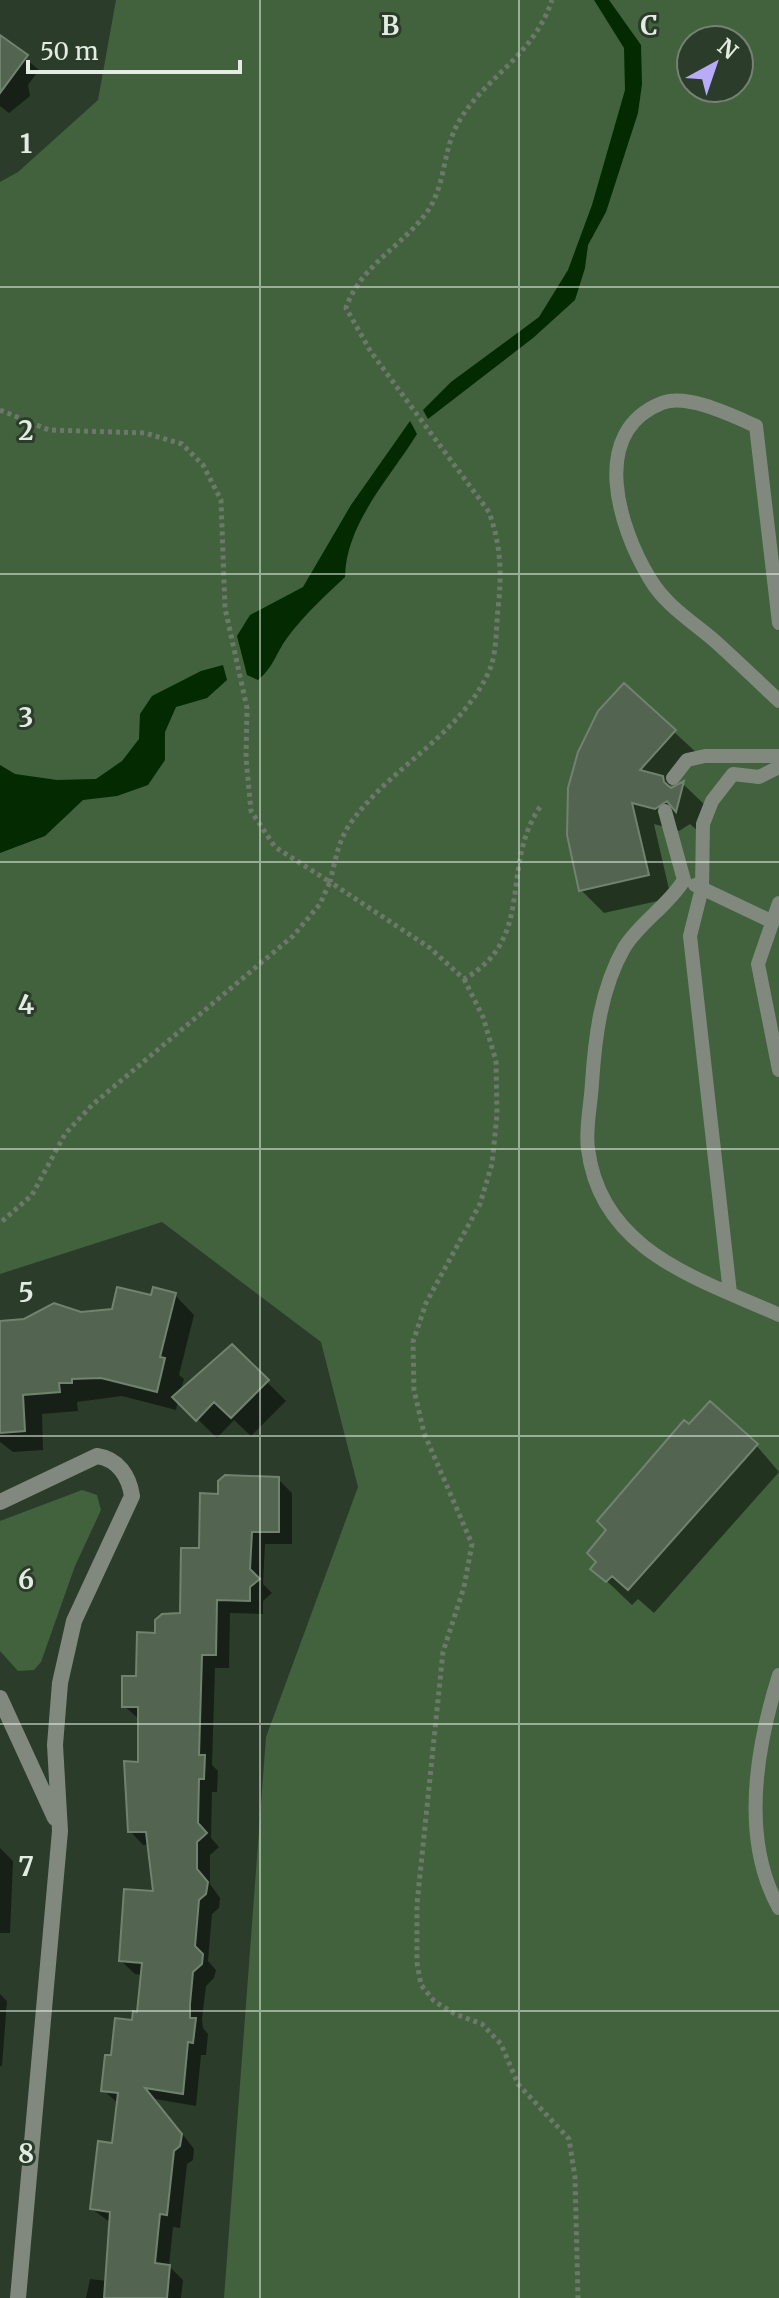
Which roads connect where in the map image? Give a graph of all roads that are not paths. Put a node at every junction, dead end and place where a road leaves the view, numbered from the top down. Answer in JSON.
{"nodes":[{"id":1,"x":779,"y":623,"type":"edge"},
{"id":2,"x":779,"y":701,"type":"edge"},
{"id":3,"x":779,"y":756,"type":"edge"},
{"id":4,"x":779,"y":767,"type":"edge"},
{"id":5,"x":673,"y":778,"type":"dead end"},
{"id":6,"x":665,"y":811,"type":"dead end"},
{"id":7,"x":684,"y":880,"type":"junction"},
{"id":8,"x":702,"y":888,"type":"junction"},
{"id":9,"x":779,"y":903,"type":"edge"},
{"id":10,"x":773,"y":922,"type":"junction"},
{"id":11,"x":779,"y":1070,"type":"edge"},
{"id":12,"x":730,"y":1293,"type":"junction"},
{"id":13,"x":779,"y":1315,"type":"edge"},
{"id":14,"x":0,"y":1502,"type":"edge"},
{"id":15,"x":779,"y":1675,"type":"edge"},
{"id":16,"x":0,"y":1698,"type":"edge"},
{"id":17,"x":60,"y":1831,"type":"junction"},
{"id":18,"x":779,"y":1908,"type":"edge"},
{"id":19,"x":18,"y":2298,"type":"edge"}],
"edges":[{"from":1,"to":2,"type":"lane"},
{"from":3,"to":5,"type":"lane"},
{"from":4,"to":8,"type":"lane"},
{"from":6,"to":7,"type":"lane"},
{"from":7,"to":8,"type":"lane"},
{"from":7,"to":12,"type":"lane"},
{"from":8,"to":10,"type":"lane"},
{"from":8,"to":12,"type":"lane"},
{"from":9,"to":10,"type":"lane"},
{"from":10,"to":11,"type":"lane"},
{"from":12,"to":13,"type":"lane"},
{"from":14,"to":17,"type":"street"},
{"from":15,"to":18,"type":"lane"},
{"from":16,"to":17,"type":"street"},
{"from":17,"to":19,"type":"street"}]}
